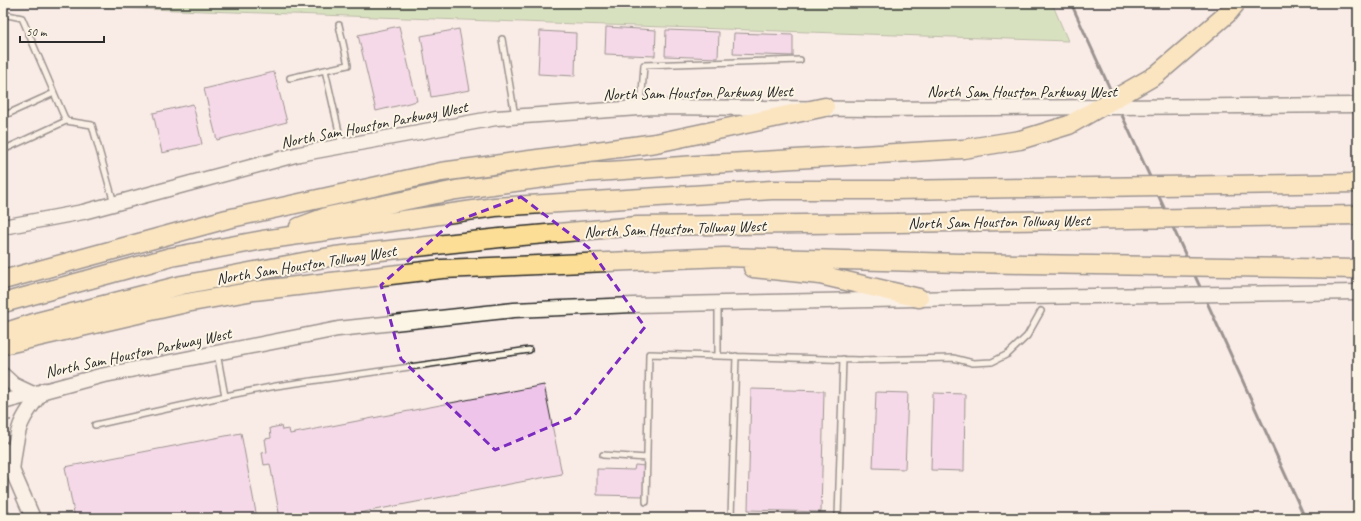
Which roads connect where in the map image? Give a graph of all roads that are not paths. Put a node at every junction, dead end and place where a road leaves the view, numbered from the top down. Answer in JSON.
{"nodes":[{"id":1,"x":1236,"y":3,"type":"edge"},
{"id":2,"x":3,"y":14,"type":"edge"},
{"id":3,"x":339,"y":25,"type":"dead end"},
{"id":4,"x":502,"y":39,"type":"dead end"},
{"id":5,"x":800,"y":60,"type":"dead end"},
{"id":6,"x":325,"y":70,"type":"junction"},
{"id":7,"x":290,"y":78,"type":"dead end"},
{"id":8,"x":54,"y":94,"type":"junction"},
{"id":9,"x":1356,"y":105,"type":"edge"},
{"id":10,"x":825,"y":107,"type":"junction"},
{"id":11,"x":641,"y":108,"type":"junction"},
{"id":12,"x":3,"y":116,"type":"edge"},
{"id":13,"x":515,"y":117,"type":"junction"},
{"id":14,"x":66,"y":121,"type":"junction"},
{"id":15,"x":342,"y":146,"type":"junction"},
{"id":16,"x":3,"y":150,"type":"edge"},
{"id":17,"x":1358,"y":183,"type":"edge"},
{"id":18,"x":114,"y":204,"type":"junction"},
{"id":19,"x":1358,"y":215,"type":"edge"},
{"id":20,"x":3,"y":227,"type":"edge"},
{"id":21,"x":263,"y":240,"type":"junction"},
{"id":22,"x":1358,"y":269,"type":"edge"},
{"id":23,"x":10,"y":278,"type":"edge"},
{"id":24,"x":333,"y":282,"type":"junction"},
{"id":25,"x":1358,"y":292,"type":"edge"},
{"id":26,"x":919,"y":298,"type":"junction"},
{"id":27,"x":3,"y":303,"type":"edge"},
{"id":28,"x":718,"y":303,"type":"junction"},
{"id":29,"x":1041,"y":311,"type":"dead end"},
{"id":30,"x":40,"y":329,"type":"junction"},
{"id":31,"x":3,"y":333,"type":"edge"},
{"id":32,"x":3,"y":346,"type":"edge"},
{"id":33,"x":529,"y":350,"type":"dead end"},
{"id":34,"x":216,"y":352,"type":"junction"},
{"id":35,"x":718,"y":356,"type":"junction"},
{"id":36,"x":736,"y":356,"type":"junction"},
{"id":37,"x":843,"y":359,"type":"junction"},
{"id":38,"x":3,"y":376,"type":"edge"},
{"id":39,"x":38,"y":392,"type":"junction"},
{"id":40,"x":225,"y":396,"type":"junction"},
{"id":41,"x":4,"y":409,"type":"edge"},
{"id":42,"x":95,"y":424,"type":"dead end"},
{"id":43,"x":3,"y":449,"type":"edge"},
{"id":44,"x":603,"y":455,"type":"dead end"},
{"id":45,"x":647,"y":458,"type":"junction"},
{"id":46,"x":12,"y":471,"type":"junction"},
{"id":47,"x":646,"y":502,"type":"dead end"},
{"id":48,"x":731,"y":517,"type":"dead end"},
{"id":49,"x":838,"y":517,"type":"edge"},
{"id":50,"x":33,"y":518,"type":"edge"}],
"edges":[{"from":1,"to":21,"type":"highway","bridge":true},
{"from":2,"to":8,"type":"lane"},
{"from":3,"to":6,"type":"lane"},
{"from":4,"to":13,"type":"lane"},
{"from":5,"to":11,"type":"lane"},
{"from":6,"to":7,"type":"lane"},
{"from":6,"to":15,"type":"lane"},
{"from":8,"to":12,"type":"lane"},
{"from":8,"to":14,"type":"lane"},
{"from":9,"to":10,"type":"main road","name":"North Sam Houston Parkway West","bridge":true},
{"from":10,"to":11,"type":"main road","name":"North Sam Houston Parkway West"},
{"from":10,"to":23,"type":"highway"},
{"from":11,"to":13,"type":"main road","name":"North Sam Houston Parkway West"},
{"from":13,"to":15,"type":"main road","name":"North Sam Houston Parkway West"},
{"from":14,"to":16,"type":"lane"},
{"from":14,"to":18,"type":"lane"},
{"from":15,"to":18,"type":"main road","name":"North Sam Houston Parkway West"},
{"from":17,"to":21,"type":"highway","name":"North Sam Houston Tollway West","bridge":true},
{"from":18,"to":20,"type":"main road","name":"North Sam Houston Parkway West"},
{"from":19,"to":30,"type":"highway","name":"North Sam Houston Tollway West","bridge":true},
{"from":21,"to":27,"type":"highway","name":"North Sam Houston Tollway West"},
{"from":22,"to":24,"type":"highway","bridge":true},
{"from":24,"to":26,"type":"highway"},
{"from":24,"to":30,"type":"highway"},
{"from":25,"to":26,"type":"main road","name":"North Sam Houston Parkway West","bridge":true},
{"from":26,"to":28,"type":"main road","name":"North Sam Houston Parkway West"},
{"from":28,"to":34,"type":"main road","name":"North Sam Houston Parkway West"},
{"from":28,"to":35,"type":"lane"},
{"from":29,"to":37,"type":"lane"},
{"from":30,"to":31,"type":"highway","name":"North Sam Houston Tollway West"},
{"from":30,"to":32,"type":"highway"},
{"from":33,"to":40,"type":"lane"},
{"from":34,"to":39,"type":"main road","name":"North Sam Houston Parkway West"},
{"from":34,"to":40,"type":"lane"},
{"from":35,"to":36,"type":"lane"},
{"from":35,"to":45,"type":"lane"},
{"from":36,"to":37,"type":"lane"},
{"from":36,"to":48,"type":"lane"},
{"from":37,"to":49,"type":"lane"},
{"from":38,"to":39,"type":"main road"},
{"from":39,"to":41,"type":"main road","name":"North Sam Houston Parkway West"},
{"from":39,"to":46,"type":"main road"},
{"from":40,"to":42,"type":"lane"},
{"from":43,"to":46,"type":"main road"},
{"from":44,"to":45,"type":"lane"},
{"from":45,"to":47,"type":"lane"},
{"from":46,"to":50,"type":"main road"}]}
